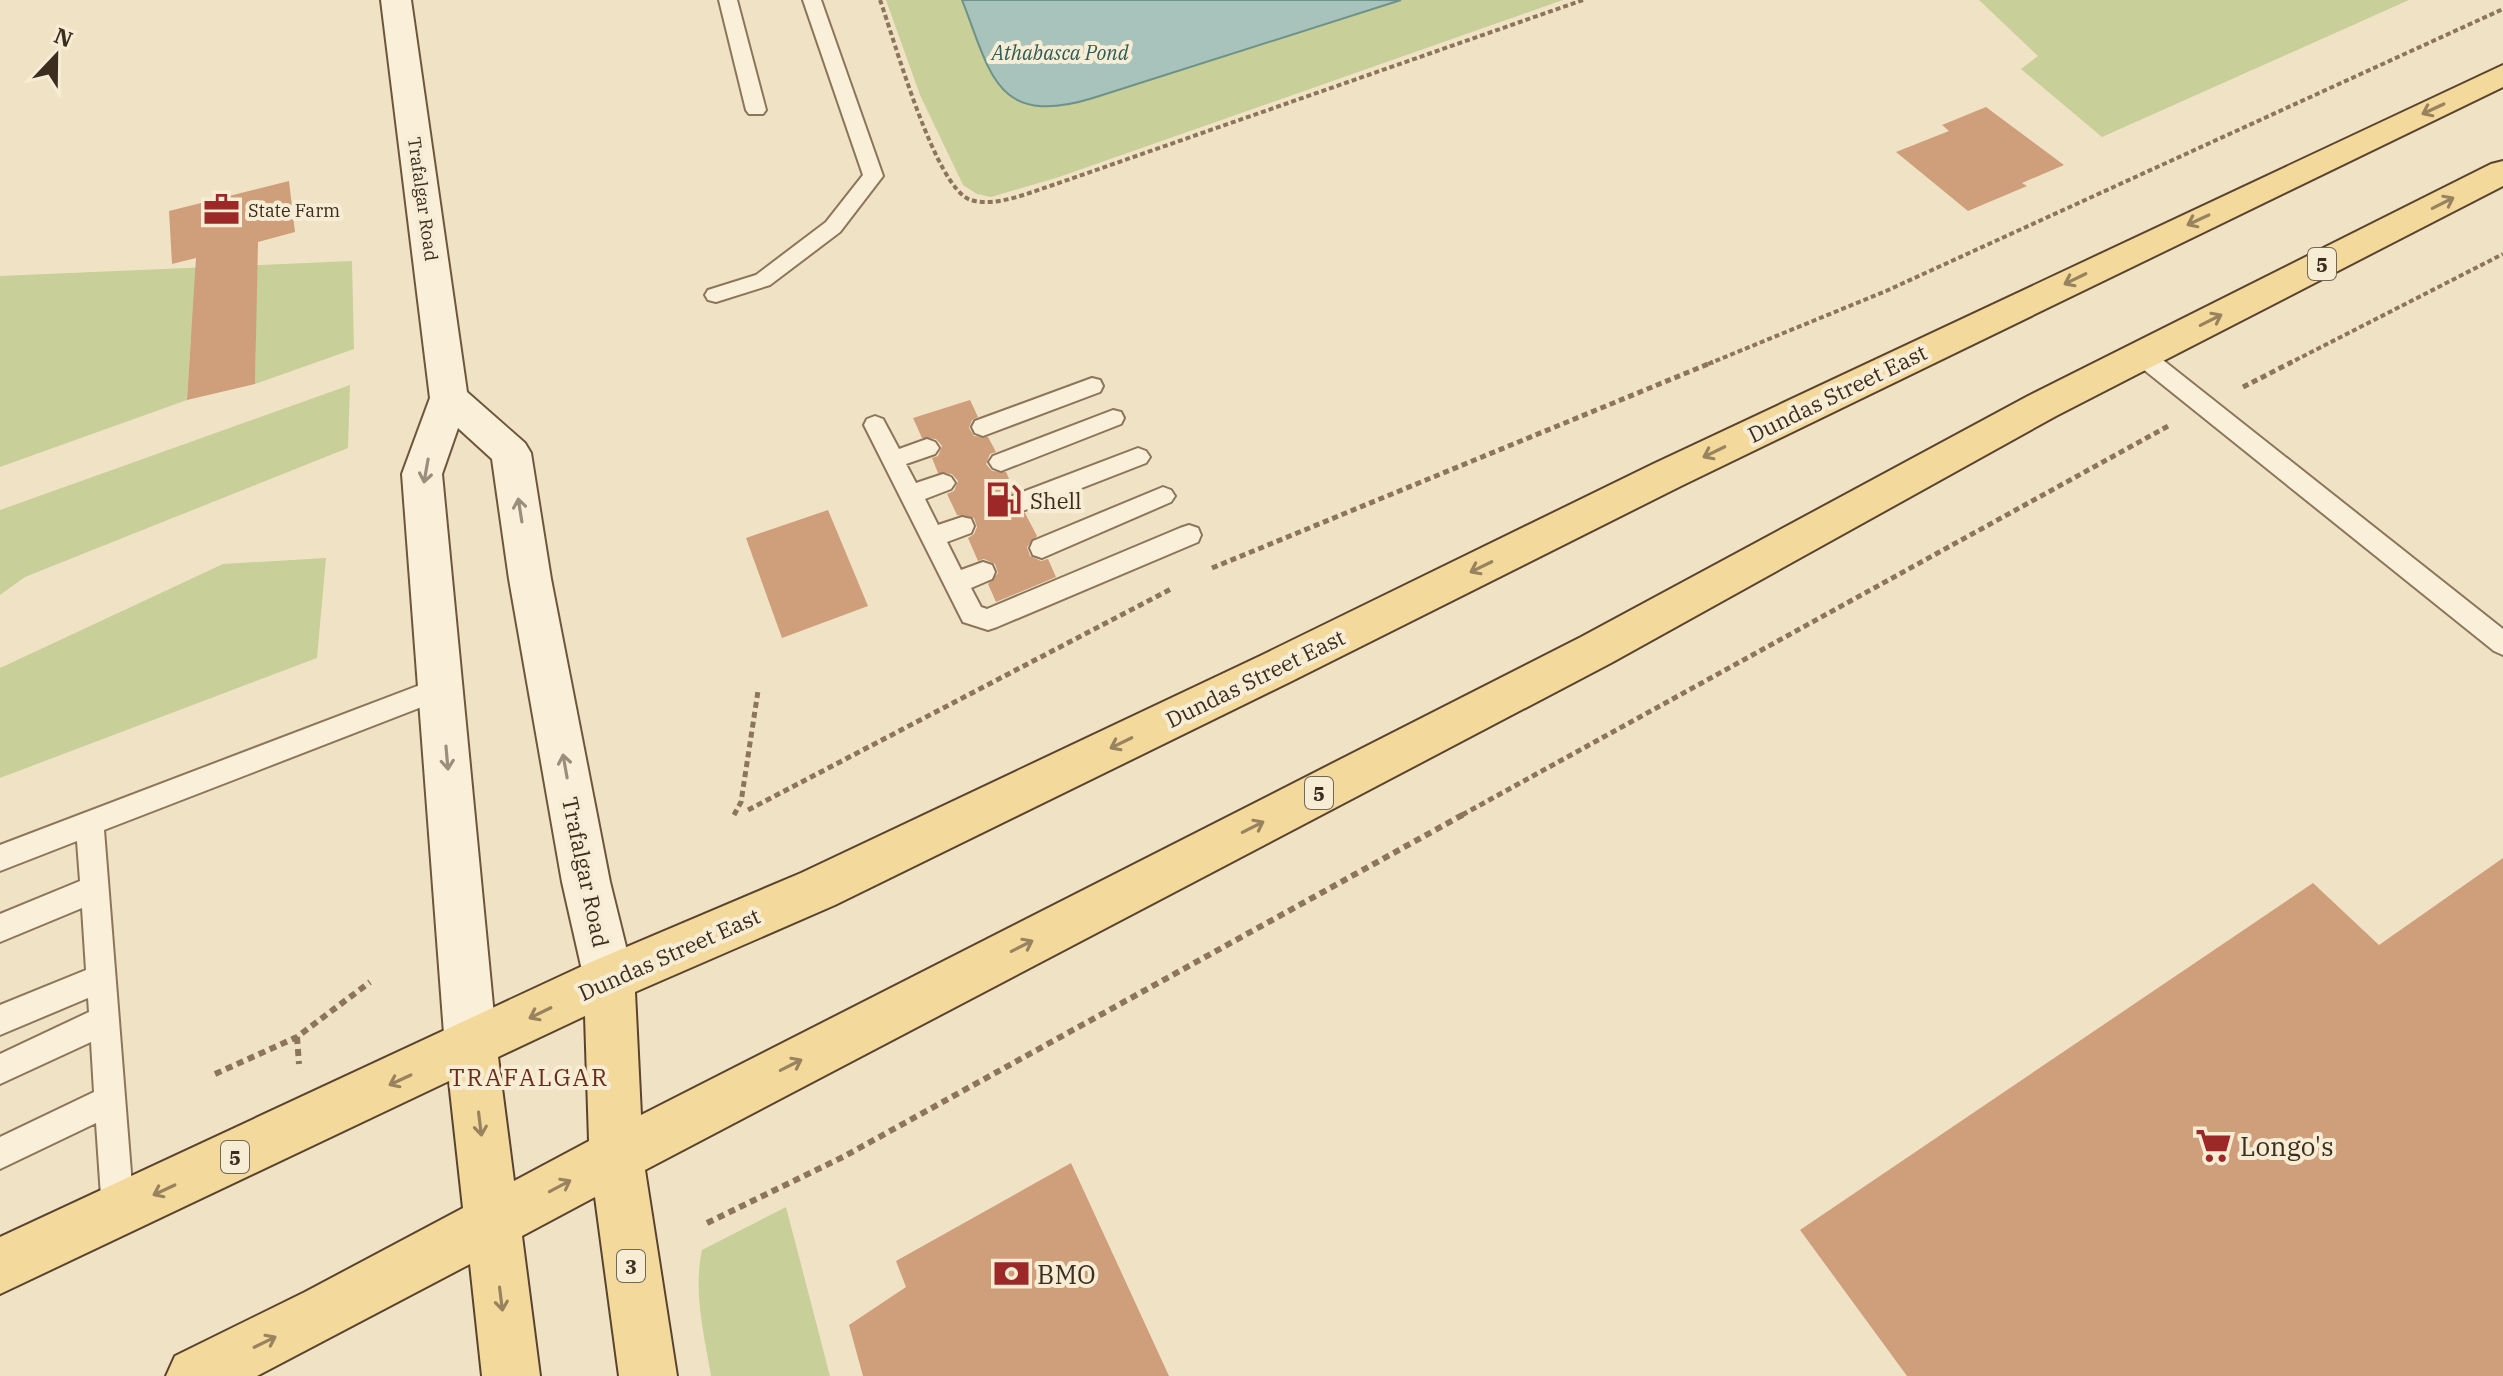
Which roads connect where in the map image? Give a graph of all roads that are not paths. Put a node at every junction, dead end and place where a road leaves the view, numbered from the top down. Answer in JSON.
{"nodes":[{"id":1,"x":396,"y":0,"type":"edge"},
{"id":2,"x":728,"y":0,"type":"edge"},
{"id":3,"x":812,"y":0,"type":"edge"},
{"id":4,"x":2503,"y":75,"type":"edge"},
{"id":5,"x":756,"y":110,"type":"dead end"},
{"id":6,"x":2503,"y":172,"type":"edge"},
{"id":7,"x":716,"y":295,"type":"dead end"},
{"id":8,"x":2141,"y":355,"type":"junction"},
{"id":9,"x":1092,"y":386,"type":"dead end"},
{"id":10,"x":449,"y":398,"type":"junction"},
{"id":11,"x":1113,"y":418,"type":"dead end"},
{"id":12,"x":875,"y":425,"type":"dead end"},
{"id":13,"x":983,"y":427,"type":"dead end"},
{"id":14,"x":927,"y":448,"type":"dead end"},
{"id":15,"x":1138,"y":457,"type":"dead end"},
{"id":16,"x":891,"y":460,"type":"junction"},
{"id":17,"x":1001,"y":462,"type":"dead end"},
{"id":18,"x":943,"y":483,"type":"dead end"},
{"id":19,"x":910,"y":495,"type":"junction"},
{"id":20,"x":1163,"y":496,"type":"dead end"},
{"id":21,"x":1020,"y":503,"type":"dead end"},
{"id":22,"x":962,"y":526,"type":"dead end"},
{"id":23,"x":1189,"y":535,"type":"dead end"},
{"id":24,"x":932,"y":538,"type":"junction"},
{"id":25,"x":1042,"y":548,"type":"dead end"},
{"id":26,"x":983,"y":572,"type":"dead end"},
{"id":27,"x":956,"y":583,"type":"junction"},
{"id":28,"x":2503,"y":644,"type":"edge"},
{"id":29,"x":441,"y":688,"type":"junction"},
{"id":30,"x":90,"y":823,"type":"junction"},
{"id":31,"x":0,"y":858,"type":"edge"},
{"id":32,"x":94,"y":889,"type":"junction"},
{"id":33,"x":0,"y":928,"type":"edge"},
{"id":34,"x":100,"y":979,"type":"junction"},
{"id":35,"x":609,"y":979,"type":"junction"},
{"id":36,"x":0,"y":1020,"type":"edge"},
{"id":37,"x":103,"y":1021,"type":"junction"},
{"id":38,"x":471,"y":1047,"type":"junction"},
{"id":39,"x":1,"y":1069,"type":"edge"},
{"id":40,"x":108,"y":1101,"type":"junction"},
{"id":41,"x":0,"y":1153,"type":"edge"},
{"id":42,"x":616,"y":1156,"type":"junction"},
{"id":43,"x":118,"y":1211,"type":"junction"},
{"id":44,"x":491,"y":1222,"type":"junction"},
{"id":45,"x":0,"y":1266,"type":"edge"},
{"id":46,"x":195,"y":1376,"type":"edge"},
{"id":47,"x":511,"y":1376,"type":"edge"},
{"id":48,"x":648,"y":1376,"type":"edge"}],
"edges":[{"from":1,"to":10,"type":"main road","name":"Trafalgar Road"},
{"from":2,"to":5,"type":"lane"},
{"from":3,"to":7,"type":"lane"},
{"from":4,"to":35,"type":"main road","name":"Dundas Street East","number":"5","one_way":true},
{"from":8,"to":6,"type":"main road","number":"5","one_way":true},
{"from":8,"to":28,"type":"lane"},
{"from":42,"to":8,"type":"main road","number":"5","one_way":true},
{"from":9,"to":13,"type":"lane"},
{"from":10,"to":29,"type":"main road","name":"Trafalgar Road","one_way":true},
{"from":35,"to":10,"type":"main road","name":"Trafalgar Road","number":"3","one_way":true},
{"from":11,"to":17,"type":"lane"},
{"from":12,"to":16,"type":"lane"},
{"from":14,"to":16,"type":"lane"},
{"from":15,"to":21,"type":"lane"},
{"from":16,"to":19,"type":"lane"},
{"from":18,"to":19,"type":"lane"},
{"from":19,"to":24,"type":"lane"},
{"from":20,"to":25,"type":"lane"},
{"from":22,"to":24,"type":"lane"},
{"from":23,"to":27,"type":"lane"},
{"from":24,"to":27,"type":"lane"},
{"from":26,"to":27,"type":"lane"},
{"from":29,"to":30,"type":"lane"},
{"from":29,"to":38,"type":"main road","name":"Trafalgar Road","one_way":true},
{"from":30,"to":31,"type":"lane"},
{"from":30,"to":32,"type":"lane"},
{"from":32,"to":33,"type":"lane"},
{"from":32,"to":34,"type":"lane"},
{"from":34,"to":36,"type":"lane"},
{"from":34,"to":37,"type":"lane"},
{"from":35,"to":38,"type":"main road","name":"Dundas Street East","number":"5","one_way":true},
{"from":35,"to":42,"type":"main road","name":"Trafalgar Road","number":"3"},
{"from":37,"to":39,"type":"lane"},
{"from":37,"to":40,"type":"lane"},
{"from":38,"to":43,"type":"main road","name":"Dundas Street East","number":"5","one_way":true},
{"from":38,"to":44,"type":"main road","name":"Trafalgar Road","one_way":true},
{"from":40,"to":41,"type":"lane"},
{"from":40,"to":43,"type":"lane"},
{"from":44,"to":42,"type":"main road","number":"5","one_way":true},
{"from":42,"to":48,"type":"main road","name":"Trafalgar Road","number":"3"},
{"from":43,"to":45,"type":"main road","name":"Dundas Street East","number":"5"},
{"from":46,"to":44,"type":"main road","number":"5","one_way":true},
{"from":44,"to":47,"type":"main road","name":"Trafalgar Road","one_way":true}]}
